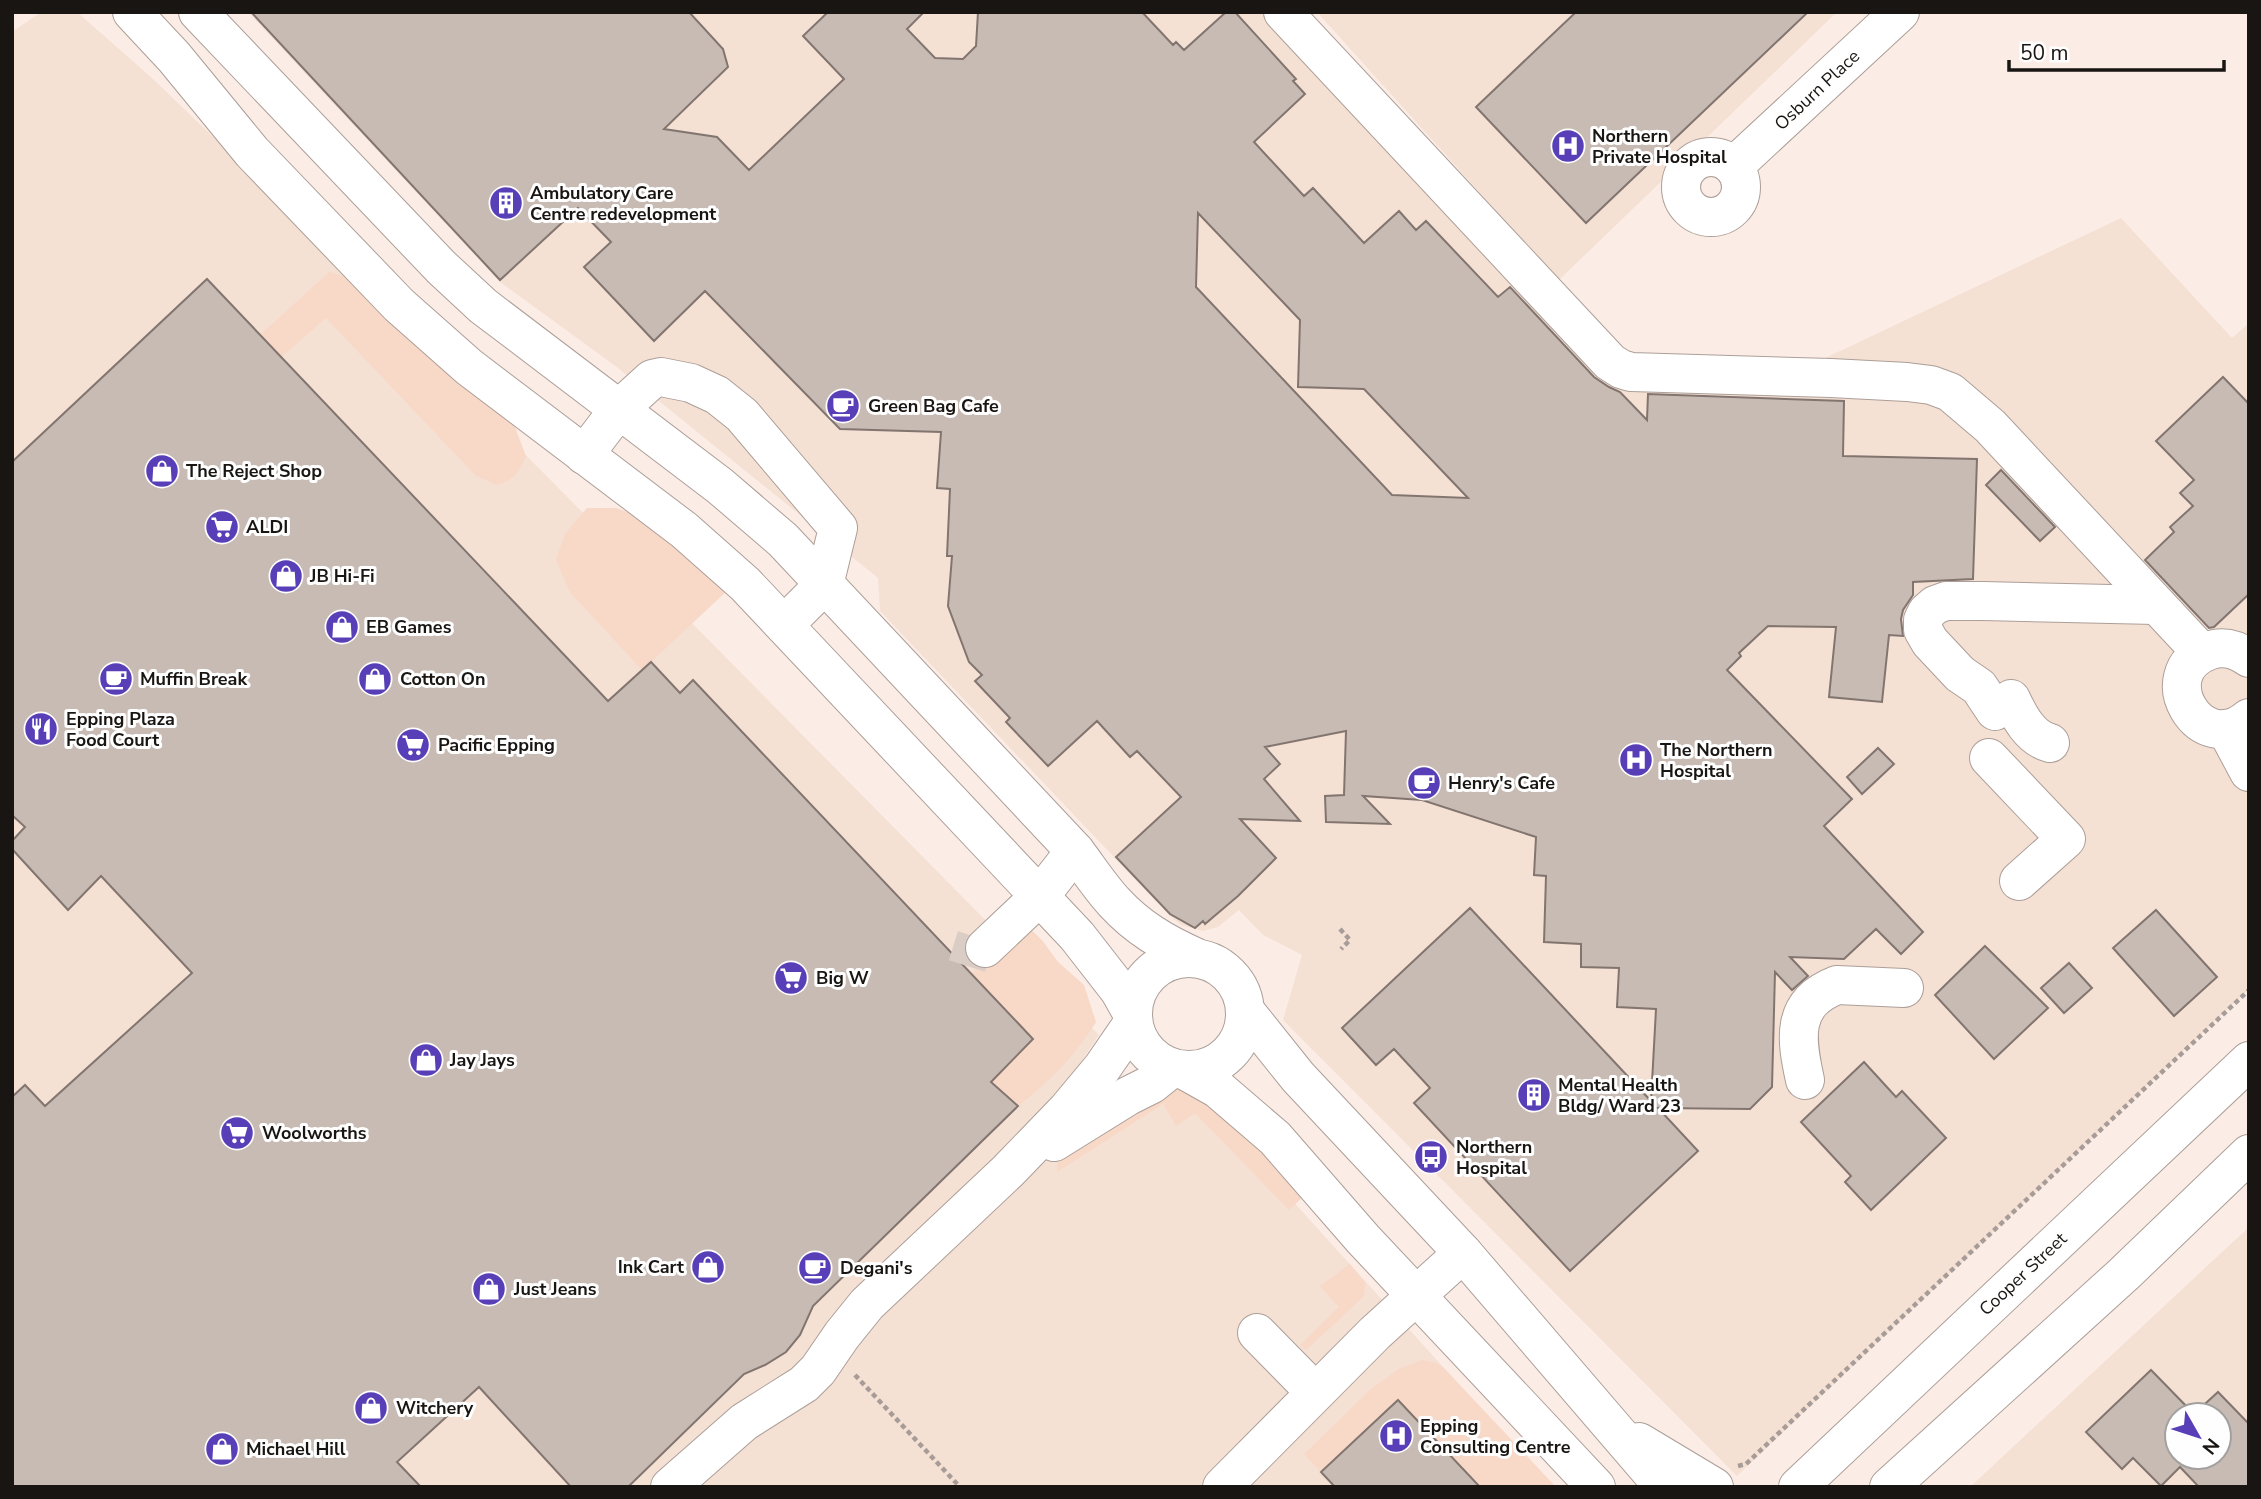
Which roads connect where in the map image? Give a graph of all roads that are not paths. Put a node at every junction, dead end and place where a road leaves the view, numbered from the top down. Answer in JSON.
{"nodes":[{"id":1,"x":132,"y":12,"type":"edge"},
{"id":2,"x":198,"y":12,"type":"edge"},
{"id":3,"x":1283,"y":12,"type":"edge"},
{"id":4,"x":1900,"y":12,"type":"edge"},
{"id":5,"x":1734,"y":166,"type":"dead end"},
{"id":6,"x":384,"y":206,"type":"junction"},
{"id":7,"x":342,"y":246,"type":"junction"},
{"id":8,"x":620,"y":409,"type":"junction"},
{"id":9,"x":584,"y":455,"type":"junction"},
{"id":10,"x":824,"y":585,"type":"junction"},
{"id":11,"x":2156,"y":605,"type":"junction"},
{"id":12,"x":784,"y":625,"type":"junction"},
{"id":13,"x":2202,"y":653,"type":"junction"},
{"id":14,"x":2249,"y":658,"type":"edge"},
{"id":15,"x":1995,"y":711,"type":"dead end"},
{"id":16,"x":2237,"y":723,"type":"edge"},
{"id":17,"x":1989,"y":758,"type":"dead end"},
{"id":18,"x":2249,"y":772,"type":"edge"},
{"id":19,"x":1075,"y":851,"type":"junction"},
{"id":20,"x":2012,"y":873,"type":"dead end"},
{"id":21,"x":1034,"y":889,"type":"junction"},
{"id":22,"x":981,"y":943,"type":"tunnel mouth"},
{"id":23,"x":1195,"y":957,"type":"junction"},
{"id":24,"x":1905,"y":988,"type":"dead end"},
{"id":25,"x":1246,"y":1012,"type":"junction"},
{"id":26,"x":1133,"y":1018,"type":"junction"},
{"id":27,"x":2249,"y":1061,"type":"edge"},
{"id":28,"x":1179,"y":1069,"type":"junction"},
{"id":29,"x":1805,"y":1080,"type":"dead end"},
{"id":30,"x":2249,"y":1154,"type":"edge"},
{"id":31,"x":1008,"y":1171,"type":"junction"},
{"id":32,"x":1462,"y":1253,"type":"junction"},
{"id":33,"x":1416,"y":1295,"type":"junction"},
{"id":34,"x":1257,"y":1333,"type":"dead end"},
{"id":35,"x":1315,"y":1392,"type":"junction"},
{"id":36,"x":1610,"y":1424,"type":"junction"},
{"id":37,"x":1723,"y":1477,"type":"edge"},
{"id":38,"x":1242,"y":1480,"type":"edge"},
{"id":39,"x":1797,"y":1486,"type":"edge"},
{"id":40,"x":670,"y":1487,"type":"edge"},
{"id":41,"x":1596,"y":1487,"type":"edge"},
{"id":42,"x":1664,"y":1487,"type":"edge"},
{"id":43,"x":1889,"y":1487,"type":"edge"}],
"edges":[{"from":1,"to":7,"type":"street"},
{"from":2,"to":6,"type":"street"},
{"from":3,"to":11,"type":"street"},
{"from":4,"to":5,"type":"street","name":"Osburn Place"},
{"from":6,"to":7,"type":"street"},
{"from":6,"to":8,"type":"street"},
{"from":7,"to":9,"type":"street"},
{"from":8,"to":9,"type":"street"},
{"from":8,"to":10,"type":"street"},
{"from":8,"to":10,"type":"street"},
{"from":9,"to":12,"type":"street"},
{"from":10,"to":12,"type":"street"},
{"from":10,"to":19,"type":"street"},
{"from":11,"to":13,"type":"street"},
{"from":11,"to":15,"type":"street"},
{"from":12,"to":21,"type":"street"},
{"from":13,"to":14,"type":"street"},
{"from":13,"to":16,"type":"street"},
{"from":16,"to":18,"type":"street"},
{"from":17,"to":20,"type":"street"},
{"from":19,"to":21,"type":"street"},
{"from":19,"to":23,"type":"street"},
{"from":21,"to":22,"type":"street"},
{"from":21,"to":26,"type":"street"},
{"from":23,"to":25,"type":"street"},
{"from":23,"to":26,"type":"street"},
{"from":24,"to":29,"type":"street"},
{"from":25,"to":28,"type":"street"},
{"from":25,"to":32,"type":"street"},
{"from":26,"to":28,"type":"street"},
{"from":26,"to":31,"type":"street"},
{"from":27,"to":39,"type":"street","name":"Cooper Street"},
{"from":28,"to":31,"type":"street"},
{"from":28,"to":33,"type":"street"},
{"from":30,"to":43,"type":"street"},
{"from":31,"to":40,"type":"street"},
{"from":32,"to":33,"type":"street"},
{"from":32,"to":36,"type":"street"},
{"from":33,"to":35,"type":"street"},
{"from":33,"to":41,"type":"street"},
{"from":34,"to":35,"type":"street"},
{"from":35,"to":38,"type":"street"},
{"from":36,"to":37,"type":"street"},
{"from":36,"to":42,"type":"street"}]}
